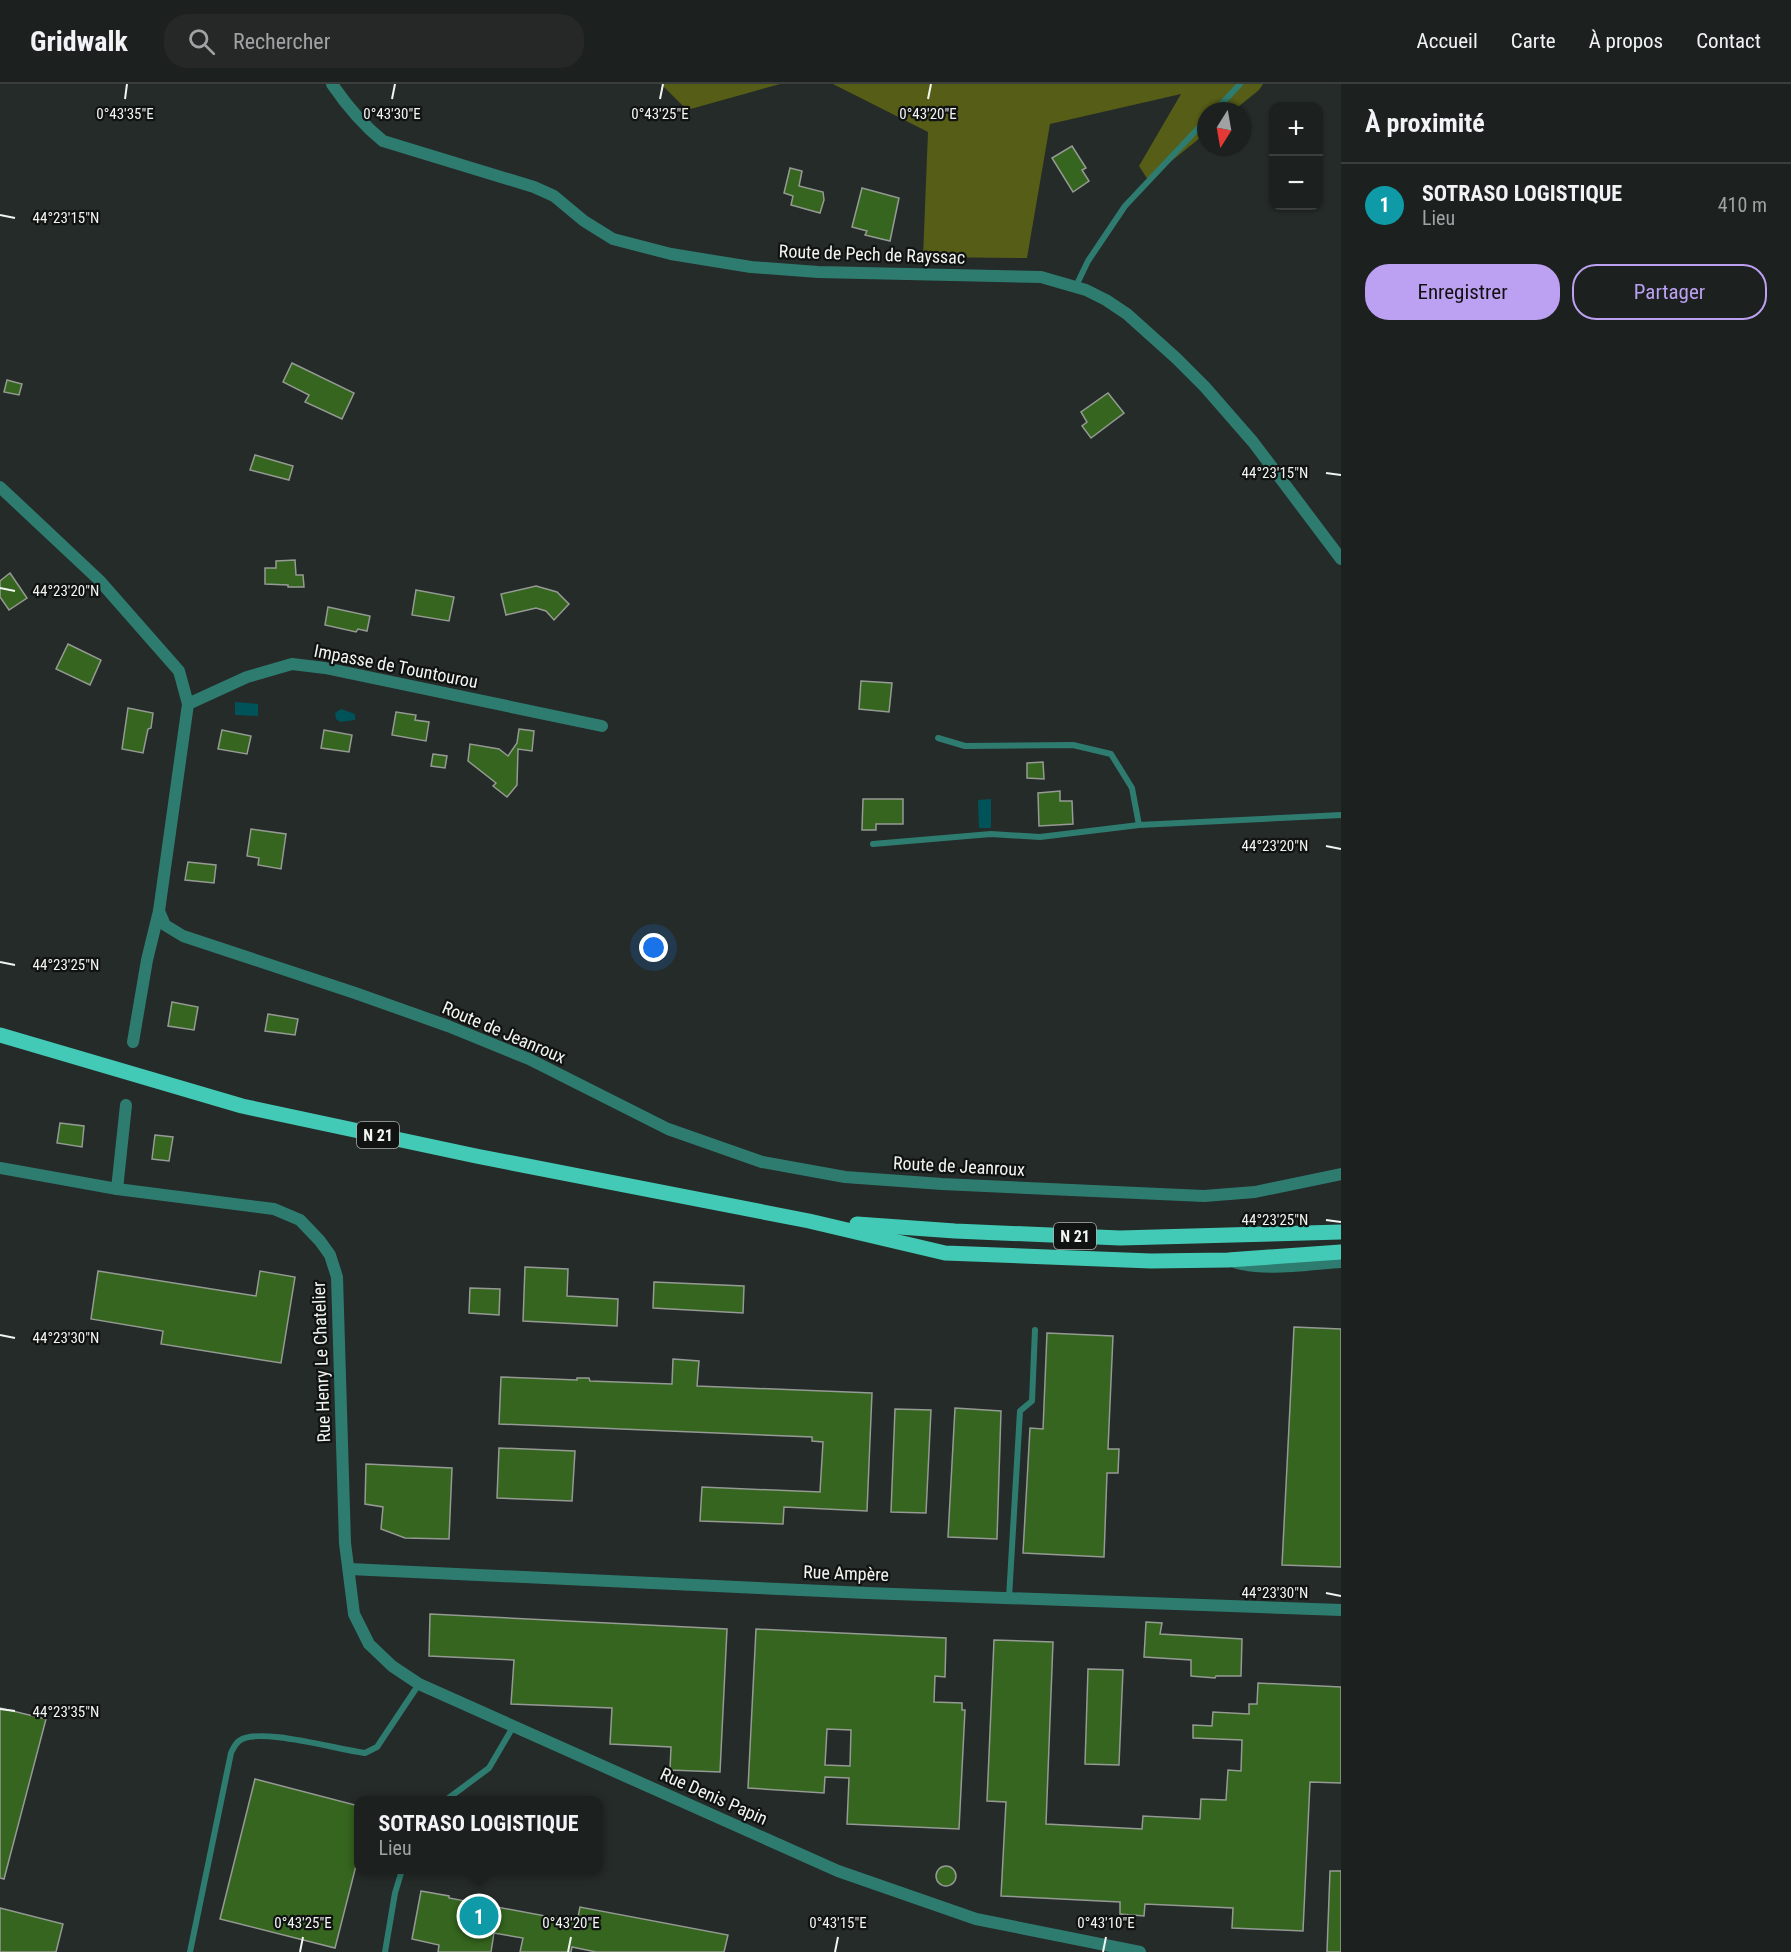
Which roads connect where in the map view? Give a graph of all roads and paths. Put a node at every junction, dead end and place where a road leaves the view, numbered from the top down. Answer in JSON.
{"nodes":[{"id":1,"x":332,"y":84,"type":"edge"},
{"id":2,"x":1240,"y":84,"type":"edge"},
{"id":3,"x":1223,"y":102,"type":"edge"},
{"id":4,"x":1197,"y":130,"type":"edge"},
{"id":5,"x":1076,"y":286,"type":"junction"},
{"id":6,"x":0,"y":487,"type":"edge"},
{"id":7,"x":1341,"y":559,"type":"edge"},
{"id":8,"x":188,"y":704,"type":"junction"},
{"id":9,"x":602,"y":726,"type":"dead end"},
{"id":10,"x":938,"y":738,"type":"dead end"},
{"id":11,"x":1341,"y":815,"type":"edge"},
{"id":12,"x":1139,"y":825,"type":"junction"},
{"id":13,"x":873,"y":844,"type":"dead end"},
{"id":14,"x":159,"y":911,"type":"junction"},
{"id":15,"x":0,"y":1035,"type":"edge"},
{"id":16,"x":133,"y":1042,"type":"dead end"},
{"id":17,"x":126,"y":1105,"type":"dead end"},
{"id":18,"x":0,"y":1168,"type":"edge"},
{"id":19,"x":1341,"y":1174,"type":"edge"},
{"id":20,"x":117,"y":1189,"type":"junction"},
{"id":21,"x":809,"y":1221,"type":"junction"},
{"id":22,"x":1341,"y":1232,"type":"edge"},
{"id":23,"x":1341,"y":1252,"type":"edge"},
{"id":24,"x":1228,"y":1260,"type":"junction"},
{"id":25,"x":1341,"y":1262,"type":"edge"},
{"id":26,"x":1035,"y":1330,"type":"dead end"},
{"id":27,"x":349,"y":1569,"type":"junction"},
{"id":28,"x":1009,"y":1598,"type":"junction"},
{"id":29,"x":1341,"y":1610,"type":"edge"},
{"id":30,"x":419,"y":1684,"type":"junction"},
{"id":31,"x":513,"y":1726,"type":"junction"},
{"id":32,"x":451,"y":1796,"type":"edge"},
{"id":33,"x":401,"y":1874,"type":"edge"},
{"id":34,"x":190,"y":1952,"type":"edge"},
{"id":35,"x":385,"y":1952,"type":"edge"},
{"id":36,"x":1140,"y":1952,"type":"edge"}],
"edges":[{"from":1,"to":5,"type":"street","name":"Route de Pech de Rayssac"},
{"from":2,"to":3,"type":"lane"},
{"from":4,"to":5,"type":"lane"},
{"from":5,"to":7,"type":"street","name":"Route de Pech de Rayssac"},
{"from":6,"to":8,"type":"street"},
{"from":8,"to":9,"type":"street","name":"Impasse de Tountourou"},
{"from":8,"to":14,"type":"street"},
{"from":10,"to":12,"type":"lane"},
{"from":11,"to":12,"type":"lane"},
{"from":12,"to":13,"type":"lane"},
{"from":14,"to":16,"type":"street"},
{"from":14,"to":19,"type":"street","name":"Route de Jeanroux"},
{"from":15,"to":21,"type":"main road","number":"N 21"},
{"from":17,"to":20,"type":"street"},
{"from":18,"to":20,"type":"street","name":"Rue Henry Le Chatelier"},
{"from":20,"to":27,"type":"street","name":"Rue Henry Le Chatelier"},
{"from":21,"to":22,"type":"main road","number":"N 21"},
{"from":21,"to":24,"type":"main road","number":"N 21"},
{"from":23,"to":24,"type":"main road","number":"N 21"},
{"from":24,"to":25,"type":"street"},
{"from":26,"to":28,"type":"lane"},
{"from":27,"to":28,"type":"street","name":"Rue Ampère"},
{"from":27,"to":30,"type":"street","name":"Rue Denis Papin"},
{"from":28,"to":29,"type":"street","name":"Rue Ampère"},
{"from":30,"to":31,"type":"street","name":"Rue Denis Papin"},
{"from":30,"to":34,"type":"lane"},
{"from":31,"to":32,"type":"lane"},
{"from":31,"to":36,"type":"street","name":"Rue Denis Papin"},
{"from":33,"to":35,"type":"lane"}]}
